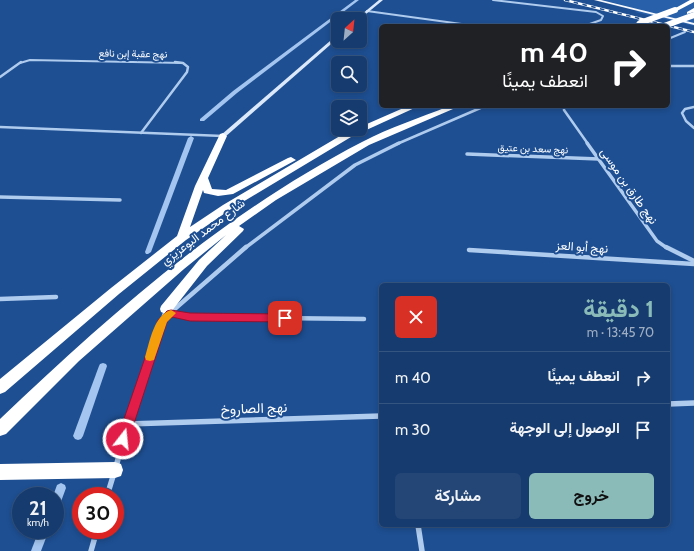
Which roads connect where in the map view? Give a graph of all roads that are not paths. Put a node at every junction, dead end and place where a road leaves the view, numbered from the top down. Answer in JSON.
{"nodes":[{"id":1,"x":381,"y":0,"type":"edge"},
{"id":2,"x":493,"y":0,"type":"edge"},
{"id":3,"x":596,"y":0,"type":"edge"},
{"id":4,"x":614,"y":0,"type":"edge"},
{"id":5,"x":694,"y":0,"type":"edge"},
{"id":6,"x":667,"y":7,"type":"dead end"},
{"id":7,"x":367,"y":11,"type":"joint"},
{"id":8,"x":692,"y":13,"type":"edge"},
{"id":9,"x":694,"y":19,"type":"edge"},
{"id":10,"x":640,"y":22,"type":"junction"},
{"id":11,"x":452,"y":23,"type":"joint"},
{"id":12,"x":460,"y":24,"type":"edge"},
{"id":13,"x":590,"y":24,"type":"edge"},
{"id":14,"x":636,"y":24,"type":"edge"},
{"id":15,"x":668,"y":24,"type":"edge"},
{"id":16,"x":694,"y":24,"type":"edge"},
{"id":17,"x":685,"y":32,"type":"dead end"},
{"id":18,"x":670,"y":38,"type":"edge"},
{"id":19,"x":331,"y":42,"type":"edge"},
{"id":20,"x":670,"y":66,"type":"edge"},
{"id":21,"x":694,"y":66,"type":"edge"},
{"id":22,"x":0,"y":77,"type":"edge"},
{"id":23,"x":694,"y":107,"type":"edge"},
{"id":24,"x":411,"y":108,"type":"edge"},
{"id":25,"x":451,"y":108,"type":"edge"},
{"id":26,"x":481,"y":108,"type":"edge"},
{"id":27,"x":564,"y":108,"type":"edge"},
{"id":28,"x":0,"y":127,"type":"edge"},
{"id":29,"x":367,"y":128,"type":"edge"},
{"id":30,"x":694,"y":128,"type":"edge"},
{"id":31,"x":140,"y":133,"type":"junction"},
{"id":32,"x":223,"y":136,"type":"junction"},
{"id":33,"x":348,"y":136,"type":"joint"},
{"id":34,"x":467,"y":154,"type":"dead end"},
{"id":35,"x":599,"y":158,"type":"junction"},
{"id":36,"x":203,"y":178,"type":"junction"},
{"id":37,"x":0,"y":197,"type":"edge"},
{"id":38,"x":272,"y":198,"type":"junction"},
{"id":39,"x":120,"y":200,"type":"dead end"},
{"id":40,"x":182,"y":238,"type":"junction"},
{"id":41,"x":469,"y":250,"type":"dead end"},
{"id":42,"x":694,"y":261,"type":"edge"},
{"id":43,"x":694,"y":264,"type":"edge"},
{"id":44,"x":56,"y":297,"type":"dead end"},
{"id":45,"x":0,"y":299,"type":"edge"},
{"id":46,"x":166,"y":314,"type":"junction"},
{"id":47,"x":364,"y":319,"type":"dead end"},
{"id":48,"x":0,"y":388,"type":"edge"},
{"id":49,"x":694,"y":403,"type":"edge"},
{"id":50,"x":670,"y":404,"type":"edge"},
{"id":51,"x":379,"y":416,"type":"edge"},
{"id":52,"x":127,"y":424,"type":"junction"},
{"id":53,"x":0,"y":429,"type":"edge"},
{"id":54,"x":115,"y":470,"type":"junction"},
{"id":55,"x":0,"y":472,"type":"edge"},
{"id":56,"x":110,"y":487,"type":"edge"},
{"id":57,"x":418,"y":527,"type":"edge"},
{"id":58,"x":94,"y":539,"type":"edge"},
{"id":59,"x":91,"y":551,"type":"edge"},
{"id":60,"x":422,"y":551,"type":"edge"}],
"edges":[{"from":1,"to":7,"type":"street"},
{"from":2,"to":13,"type":"street"},
{"from":3,"to":16,"type":"main road"},
{"from":4,"to":9,"type":"main road"},
{"from":5,"to":10,"type":"highway","bridge":true},
{"from":6,"to":10,"type":"highway","bridge":true},
{"from":7,"to":11,"type":"street"},
{"from":8,"to":15,"type":"highway","bridge":true},
{"from":10,"to":14,"type":"highway"},
{"from":11,"to":12,"type":"street"},
{"from":17,"to":18,"type":"street"},
{"from":19,"to":32,"type":"street"},
{"from":20,"to":21,"type":"street"},
{"from":22,"to":31,"type":"street","name":"نهج عقبة إبن نافع"},
{"from":23,"to":30,"type":"street"},
{"from":24,"to":29,"type":"highway","name":"شارع محمد البوعزيزي"},
{"from":25,"to":38,"type":"highway","name":"شارع محمد البوعزيزي"},
{"from":26,"to":46,"type":"street"},
{"from":27,"to":35,"type":"street","name":"نهج طارق بن موسى"},
{"from":28,"to":31,"type":"street"},
{"from":31,"to":32,"type":"street"},
{"from":32,"to":36,"type":"highway"},
{"from":33,"to":36,"type":"highway"},
{"from":33,"to":40,"type":"highway","name":"شارع محمد البوعزيزي"},
{"from":34,"to":35,"type":"street","name":"نهج سعد بن عتيق"},
{"from":35,"to":42,"type":"street","name":"نهج طارق بن موسى"},
{"from":36,"to":40,"type":"highway"},
{"from":37,"to":39,"type":"street"},
{"from":38,"to":46,"type":"highway"},
{"from":38,"to":53,"type":"highway","name":"شارع محمد البوعزيزي"},
{"from":40,"to":48,"type":"highway","name":"شارع محمد البوعزيزي"},
{"from":41,"to":43,"type":"street","name":"نهج أبو العز"},
{"from":44,"to":45,"type":"street"},
{"from":46,"to":47,"type":"street"},
{"from":46,"to":52,"type":"street"},
{"from":49,"to":50,"type":"street"},
{"from":51,"to":52,"type":"street","name":"نهج الصاروخ"},
{"from":52,"to":54,"type":"street"},
{"from":54,"to":55,"type":"highway"},
{"from":54,"to":56,"type":"street"},
{"from":57,"to":60,"type":"street"},
{"from":58,"to":59,"type":"street"}]}
